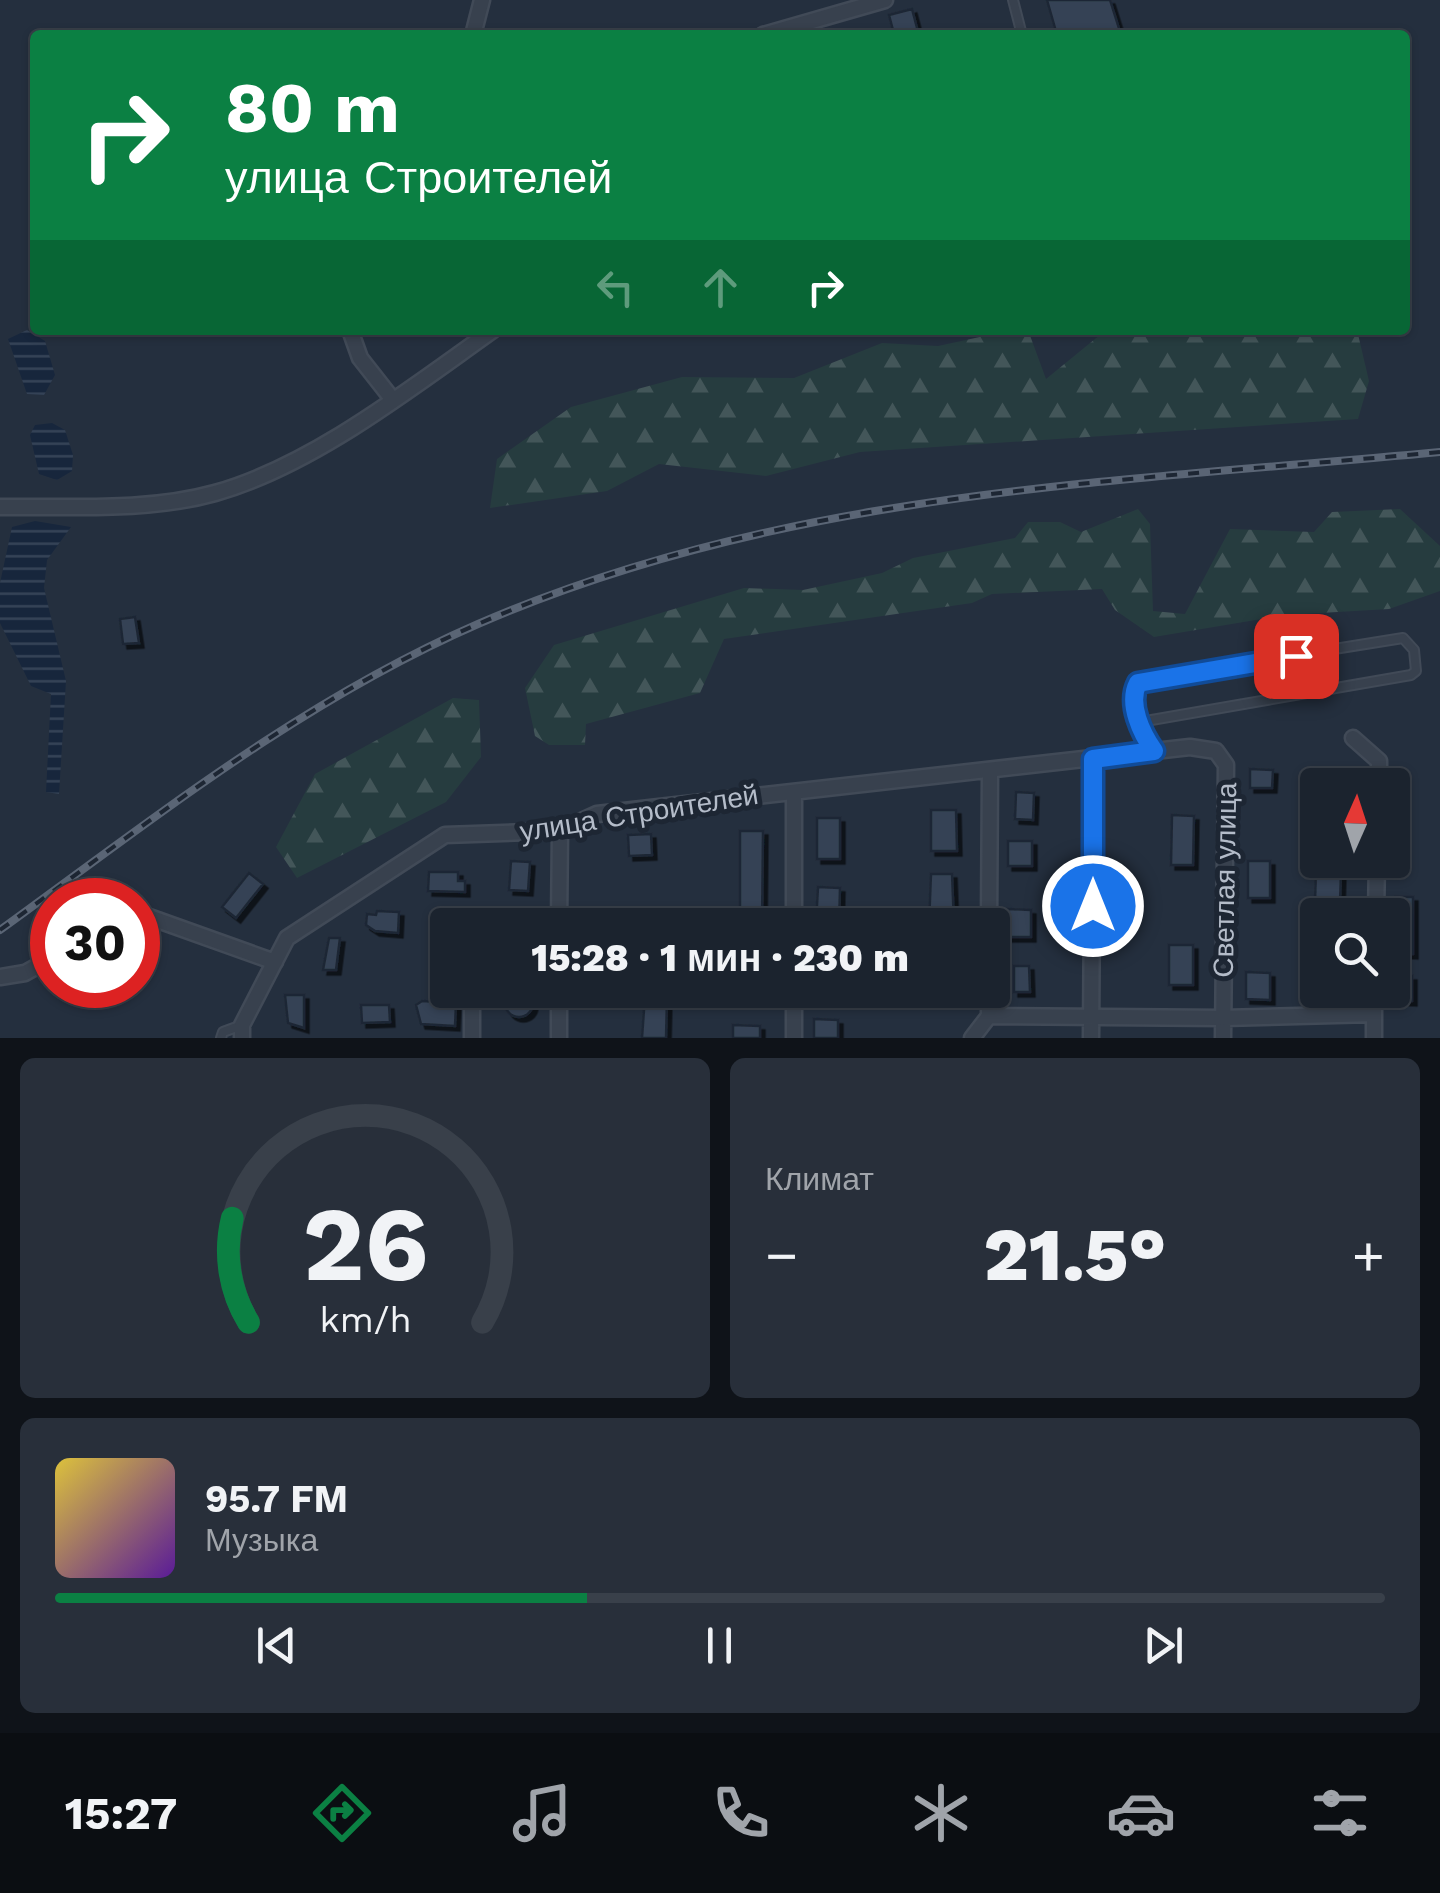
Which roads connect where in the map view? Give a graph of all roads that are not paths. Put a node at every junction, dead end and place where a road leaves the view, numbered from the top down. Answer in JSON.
{"nodes":[{"id":1,"x":482,"y":0,"type":"edge"},
{"id":2,"x":885,"y":0,"type":"edge"},
{"id":3,"x":1013,"y":0,"type":"edge"},
{"id":4,"x":474,"y":30,"type":"edge"},
{"id":5,"x":780,"y":30,"type":"edge"},
{"id":6,"x":1021,"y":30,"type":"edge"},
{"id":7,"x":352,"y":335,"type":"edge"},
{"id":8,"x":485,"y":335,"type":"edge"},
{"id":9,"x":393,"y":400,"type":"junction"},
{"id":10,"x":0,"y":507,"type":"edge"},
{"id":11,"x":1140,"y":722,"type":"junction"},
{"id":12,"x":1353,"y":738,"type":"dead end"},
{"id":13,"x":1190,"y":747,"type":"joint"},
{"id":14,"x":1154,"y":751,"type":"junction"},
{"id":15,"x":1093,"y":759,"type":"junction"},
{"id":16,"x":1379,"y":768,"type":"edge"},
{"id":17,"x":990,"y":772,"type":"junction"},
{"id":18,"x":794,"y":793,"type":"junction"},
{"id":19,"x":560,"y":831,"type":"junction"},
{"id":20,"x":560,"y":908,"type":"edge"},
{"id":21,"x":794,"y":908,"type":"edge"},
{"id":22,"x":989,"y":908,"type":"edge"},
{"id":23,"x":160,"y":921,"type":"edge"},
{"id":24,"x":275,"y":962,"type":"junction"},
{"id":25,"x":30,"y":970,"type":"edge"},
{"id":26,"x":0,"y":976,"type":"edge"},
{"id":27,"x":472,"y":1008,"type":"edge"},
{"id":28,"x":559,"y":1008,"type":"edge"},
{"id":29,"x":794,"y":1008,"type":"edge"},
{"id":30,"x":989,"y":1008,"type":"edge"},
{"id":31,"x":1374,"y":1008,"type":"edge"},
{"id":32,"x":1374,"y":1014,"type":"junction"},
{"id":33,"x":989,"y":1016,"type":"junction"},
{"id":34,"x":1093,"y":1016,"type":"junction"},
{"id":35,"x":1224,"y":1018,"type":"junction"},
{"id":36,"x":242,"y":1031,"type":"edge"},
{"id":37,"x":221,"y":1038,"type":"edge"},
{"id":38,"x":472,"y":1038,"type":"edge"},
{"id":39,"x":559,"y":1038,"type":"edge"},
{"id":40,"x":794,"y":1038,"type":"edge"},
{"id":41,"x":972,"y":1038,"type":"edge"},
{"id":42,"x":1091,"y":1038,"type":"edge"},
{"id":43,"x":1223,"y":1038,"type":"edge"},
{"id":44,"x":1374,"y":1038,"type":"edge"}],
"edges":[{"from":1,"to":4,"type":"street"},
{"from":2,"to":5,"type":"street"},
{"from":3,"to":6,"type":"lane"},
{"from":7,"to":9,"type":"street"},
{"from":8,"to":9,"type":"street"},
{"from":9,"to":10,"type":"street"},
{"from":11,"to":11,"type":"lane"},
{"from":11,"to":14,"type":"lane"},
{"from":12,"to":16,"type":"street"},
{"from":13,"to":14,"type":"street","name":"улица Строителей"},
{"from":13,"to":35,"type":"street","name":"Светлая улица"},
{"from":14,"to":15,"type":"street","name":"улица Строителей"},
{"from":15,"to":17,"type":"street","name":"улица Строителей"},
{"from":15,"to":34,"type":"street"},
{"from":17,"to":18,"type":"street","name":"улица Строителей"},
{"from":17,"to":22,"type":"street"},
{"from":18,"to":19,"type":"street","name":"улица Строителей"},
{"from":18,"to":21,"type":"street"},
{"from":19,"to":20,"type":"street"},
{"from":19,"to":24,"type":"street","name":"улица Строителей"},
{"from":23,"to":24,"type":"street"},
{"from":24,"to":36,"type":"street","name":"улица Строителей"},
{"from":25,"to":26,"type":"street"},
{"from":27,"to":38,"type":"street"},
{"from":28,"to":39,"type":"street"},
{"from":29,"to":40,"type":"street"},
{"from":30,"to":33,"type":"street"},
{"from":31,"to":32,"type":"street"},
{"from":32,"to":35,"type":"street"},
{"from":32,"to":44,"type":"street"},
{"from":33,"to":34,"type":"street"},
{"from":33,"to":41,"type":"street"},
{"from":34,"to":35,"type":"street"},
{"from":34,"to":42,"type":"street"},
{"from":35,"to":43,"type":"street","name":"Светлая улица"},
{"from":36,"to":37,"type":"lane"}]}
